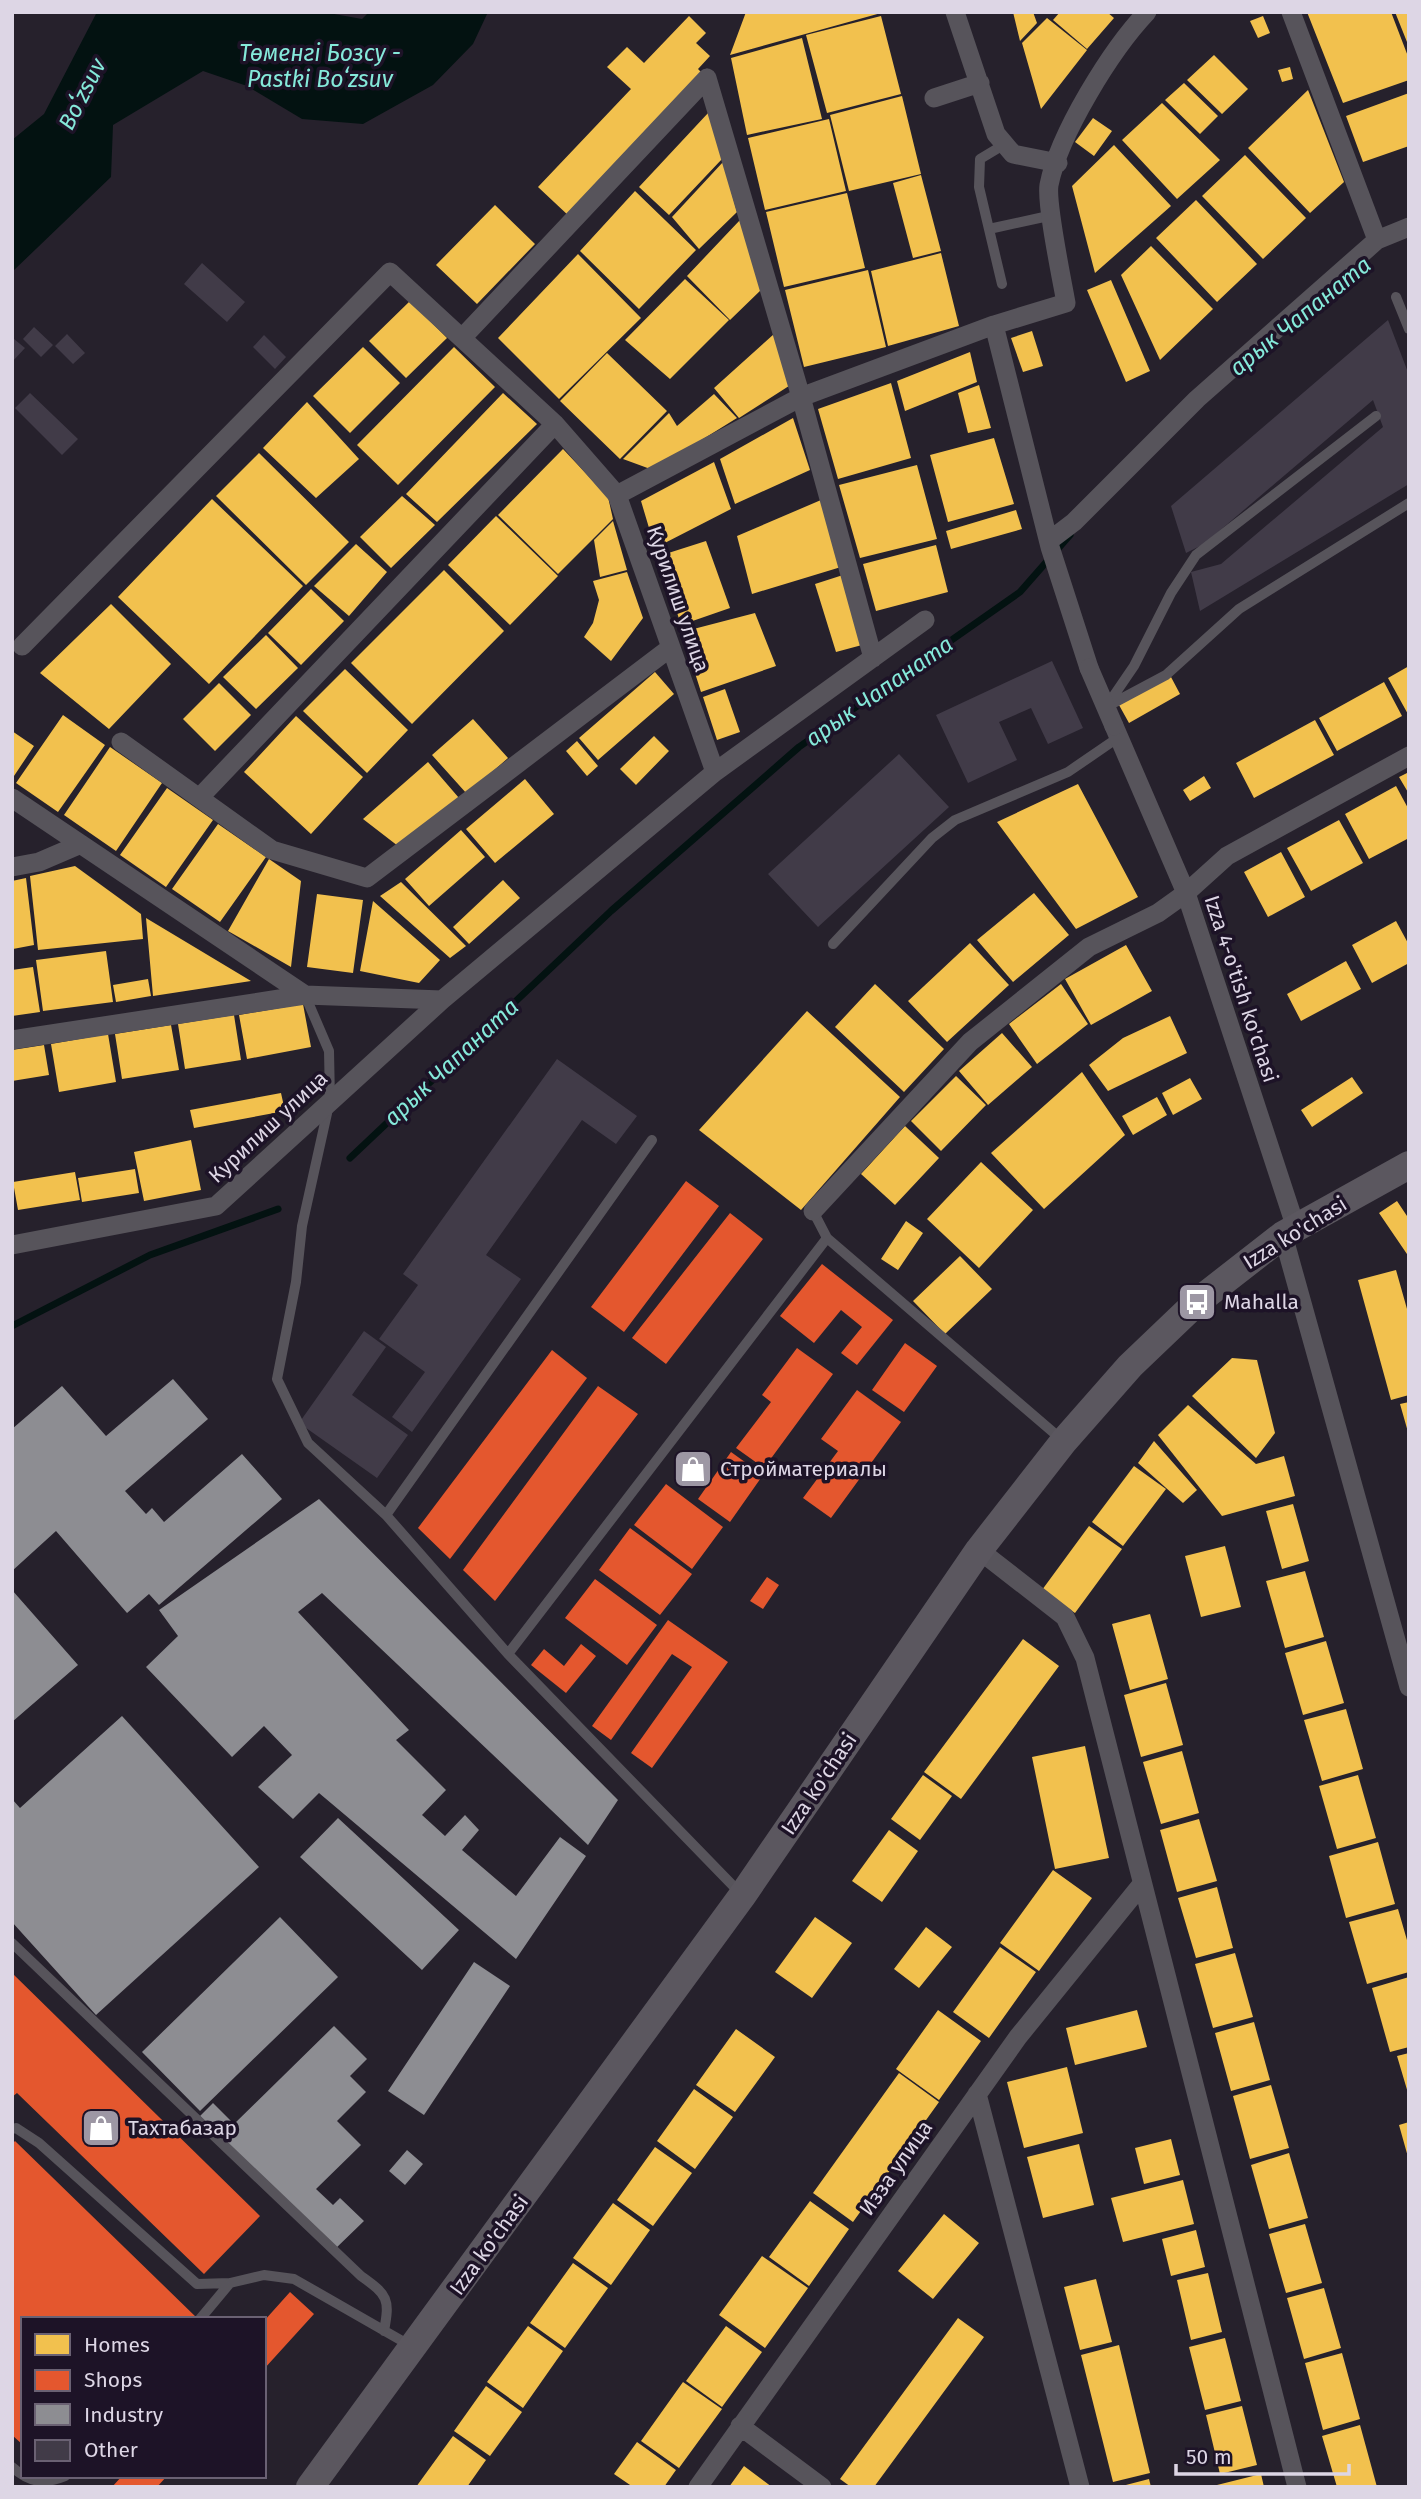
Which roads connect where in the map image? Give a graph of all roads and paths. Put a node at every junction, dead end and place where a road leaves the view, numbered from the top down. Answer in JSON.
{"nodes":[{"id":1,"x":955,"y":12,"type":"edge"},
{"id":2,"x":1147,"y":12,"type":"edge"},
{"id":3,"x":1291,"y":12,"type":"edge"},
{"id":4,"x":979,"y":83,"type":"junction"},
{"id":5,"x":934,"y":98,"type":"dead end"},
{"id":6,"x":1004,"y":144,"type":"junction"},
{"id":7,"x":1058,"y":163,"type":"junction"},
{"id":8,"x":1053,"y":215,"type":"junction"},
{"id":9,"x":1409,"y":227,"type":"edge"},
{"id":10,"x":989,"y":229,"type":"junction"},
{"id":11,"x":1377,"y":240,"type":"junction"},
{"id":12,"x":1002,"y":284,"type":"dead end"},
{"id":13,"x":1396,"y":297,"type":"dead end"},
{"id":14,"x":994,"y":325,"type":"junction"},
{"id":15,"x":1409,"y":329,"type":"edge"},
{"id":16,"x":462,"y":338,"type":"junction"},
{"id":17,"x":802,"y":397,"type":"junction"},
{"id":18,"x":1376,"y":416,"type":"dead end"},
{"id":19,"x":555,"y":424,"type":"junction"},
{"id":20,"x":617,"y":495,"type":"junction"},
{"id":21,"x":1409,"y":503,"type":"edge"},
{"id":22,"x":1050,"y":544,"type":"junction"},
{"id":23,"x":925,"y":620,"type":"dead end"},
{"id":24,"x":23,"y":646,"type":"dead end"},
{"id":25,"x":670,"y":648,"type":"junction"},
{"id":26,"x":873,"y":658,"type":"junction"},
{"id":27,"x":1106,"y":707,"type":"junction"},
{"id":28,"x":1116,"y":731,"type":"junction"},
{"id":29,"x":121,"y":742,"type":"dead end"},
{"id":30,"x":1409,"y":756,"type":"edge"},
{"id":31,"x":715,"y":772,"type":"junction"},
{"id":32,"x":200,"y":797,"type":"junction"},
{"id":33,"x":12,"y":798,"type":"edge"},
{"id":34,"x":81,"y":844,"type":"junction"},
{"id":35,"x":12,"y":867,"type":"edge"},
{"id":36,"x":1186,"y":893,"type":"junction"},
{"id":37,"x":833,"y":944,"type":"dead end"},
{"id":38,"x":305,"y":995,"type":"junction"},
{"id":39,"x":442,"y":1000,"type":"junction"},
{"id":40,"x":12,"y":1040,"type":"edge"},
{"id":41,"x":330,"y":1100,"type":"junction"},
{"id":42,"x":652,"y":1140,"type":"dead end"},
{"id":43,"x":1409,"y":1165,"type":"edge"},
{"id":44,"x":813,"y":1212,"type":"joint"},
{"id":45,"x":1289,"y":1232,"type":"junction"},
{"id":46,"x":827,"y":1238,"type":"junction"},
{"id":47,"x":12,"y":1245,"type":"edge"},
{"id":48,"x":1064,"y":1441,"type":"junction"},
{"id":49,"x":386,"y":1515,"type":"junction"},
{"id":50,"x":979,"y":1550,"type":"junction"},
{"id":51,"x":508,"y":1654,"type":"junction"},
{"id":52,"x":1409,"y":1688,"type":"edge"},
{"id":53,"x":1142,"y":1884,"type":"junction"},
{"id":54,"x":742,"y":1896,"type":"junction"},
{"id":55,"x":12,"y":1943,"type":"edge"},
{"id":56,"x":977,"y":2094,"type":"junction"},
{"id":57,"x":12,"y":2129,"type":"edge"},
{"id":58,"x":230,"y":2283,"type":"junction"},
{"id":59,"x":202,"y":2317,"type":"edge"},
{"id":60,"x":384,"y":2331,"type":"junction"},
{"id":61,"x":414,"y":2347,"type":"junction"},
{"id":62,"x":740,"y":2426,"type":"junction"},
{"id":63,"x":25,"y":2478,"type":"edge"},
{"id":64,"x":60,"y":2478,"type":"edge"},
{"id":65,"x":310,"y":2487,"type":"edge"},
{"id":66,"x":698,"y":2487,"type":"edge"},
{"id":67,"x":822,"y":2487,"type":"edge"},
{"id":68,"x":1080,"y":2487,"type":"edge"},
{"id":69,"x":1297,"y":2487,"type":"edge"}],
"edges":[{"from":1,"to":4,"type":"street"},
{"from":2,"to":7,"type":"street"},
{"from":3,"to":11,"type":"street"},
{"from":4,"to":5,"type":"street"},
{"from":4,"to":6,"type":"street"},
{"from":6,"to":7,"type":"street"},
{"from":6,"to":10,"type":"lane"},
{"from":7,"to":8,"type":"street"},
{"from":8,"to":10,"type":"lane"},
{"from":8,"to":14,"type":"street"},
{"from":9,"to":11,"type":"street"},
{"from":10,"to":12,"type":"lane"},
{"from":11,"to":22,"type":"street"},
{"from":13,"to":15,"type":"lane"},
{"from":14,"to":17,"type":"street"},
{"from":14,"to":22,"type":"street"},
{"from":16,"to":17,"type":"street"},
{"from":16,"to":19,"type":"street"},
{"from":16,"to":24,"type":"street"},
{"from":17,"to":20,"type":"street"},
{"from":17,"to":26,"type":"street"},
{"from":18,"to":27,"type":"lane"},
{"from":19,"to":20,"type":"street"},
{"from":19,"to":32,"type":"street"},
{"from":20,"to":25,"type":"street","name":"Курилиш улица"},
{"from":21,"to":27,"type":"lane"},
{"from":22,"to":27,"type":"street","bridge":true},
{"from":23,"to":26,"type":"street"},
{"from":25,"to":31,"type":"street","name":"Курилиш улица"},
{"from":25,"to":32,"type":"street"},
{"from":26,"to":31,"type":"street"},
{"from":27,"to":28,"type":"street","bridge":true},
{"from":28,"to":36,"type":"street"},
{"from":28,"to":37,"type":"lane"},
{"from":29,"to":32,"type":"street"},
{"from":30,"to":36,"type":"street","name":"Izza 4-o'tish ko'chasi"},
{"from":31,"to":39,"type":"street","name":"Курилиш улица"},
{"from":33,"to":34,"type":"street"},
{"from":34,"to":35,"type":"street"},
{"from":34,"to":38,"type":"street"},
{"from":36,"to":44,"type":"street"},
{"from":36,"to":45,"type":"street","name":"Izza 4-o'tish ko'chasi"},
{"from":38,"to":39,"type":"street"},
{"from":38,"to":40,"type":"street"},
{"from":38,"to":41,"type":"lane"},
{"from":39,"to":41,"type":"street","name":"Курилиш улица"},
{"from":41,"to":47,"type":"street","name":"Курилиш улица"},
{"from":41,"to":49,"type":"lane"},
{"from":42,"to":49,"type":"lane"},
{"from":43,"to":45,"type":"main road","name":"Izza ko'chasi"},
{"from":44,"to":46,"type":"lane"},
{"from":45,"to":48,"type":"main road","name":"Izza ko'chasi"},
{"from":45,"to":52,"type":"street","name":"Izza 4-o'tish ko'chasi"},
{"from":46,"to":48,"type":"lane"},
{"from":46,"to":51,"type":"lane"},
{"from":48,"to":50,"type":"main road","name":"Izza ko'chasi"},
{"from":49,"to":51,"type":"lane"},
{"from":50,"to":53,"type":"street"},
{"from":50,"to":54,"type":"main road","name":"Izza ko'chasi"},
{"from":51,"to":54,"type":"lane"},
{"from":53,"to":56,"type":"street","name":"Изза улица"},
{"from":53,"to":69,"type":"street"},
{"from":54,"to":61,"type":"main road","name":"Izza ko'chasi"},
{"from":55,"to":60,"type":"lane"},
{"from":56,"to":62,"type":"street","name":"Изза улица"},
{"from":56,"to":68,"type":"street"},
{"from":57,"to":58,"type":"lane"},
{"from":58,"to":59,"type":"lane"},
{"from":58,"to":60,"type":"lane"},
{"from":60,"to":61,"type":"lane"},
{"from":61,"to":65,"type":"main road","name":"Izza ko'chasi"},
{"from":62,"to":66,"type":"street","name":"Изза улица"},
{"from":62,"to":67,"type":"street"},
{"from":63,"to":64,"type":"lane"}]}
